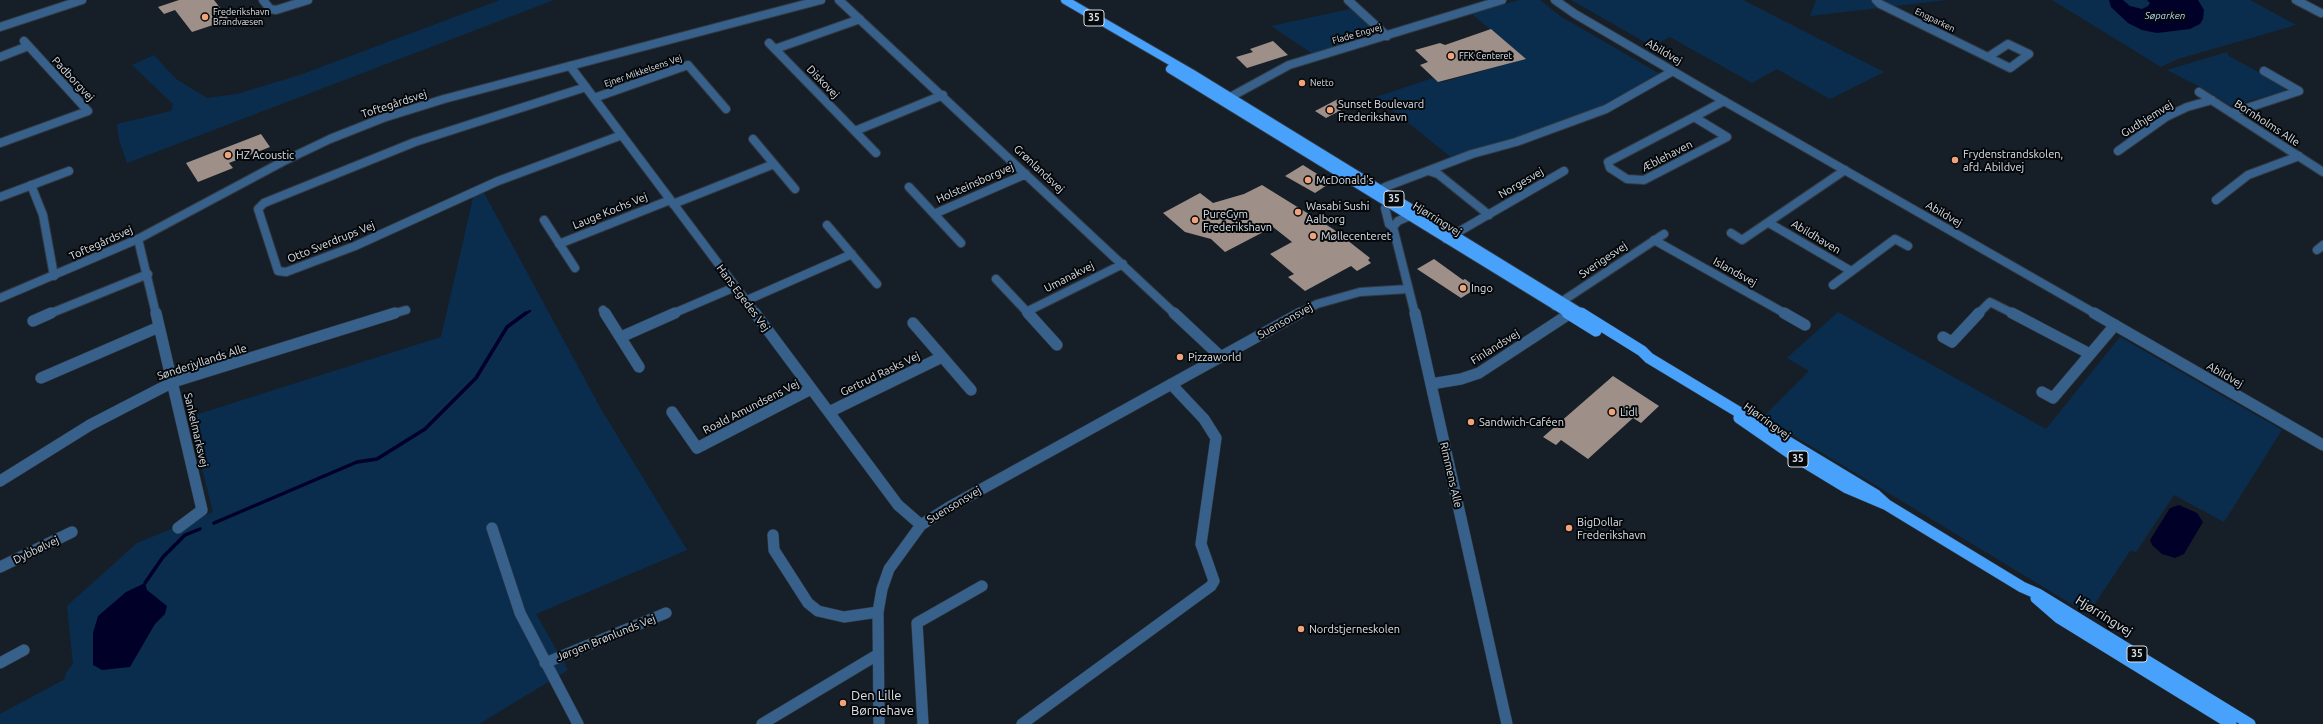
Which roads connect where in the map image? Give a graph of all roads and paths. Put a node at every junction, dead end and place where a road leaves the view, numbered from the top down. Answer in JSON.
{"nodes":[{"id":1,"x":82,"y":0,"type":"edge"},
{"id":2,"x":263,"y":0,"type":"edge"},
{"id":3,"x":308,"y":0,"type":"edge"},
{"id":4,"x":821,"y":0,"type":"edge"},
{"id":5,"x":840,"y":0,"type":"edge"},
{"id":6,"x":1065,"y":0,"type":"edge"},
{"id":7,"x":1348,"y":0,"type":"edge"},
{"id":8,"x":1502,"y":0,"type":"edge"},
{"id":9,"x":1555,"y":0,"type":"edge"},
{"id":10,"x":1876,"y":0,"type":"edge"},
{"id":11,"x":2296,"y":0,"type":"edge"},
{"id":12,"x":61,"y":3,"type":"edge"},
{"id":13,"x":793,"y":3,"type":"edge"},
{"id":14,"x":2321,"y":13,"type":"dead end"},
{"id":15,"x":860,"y":19,"type":"junction"},
{"id":16,"x":0,"y":27,"type":"edge"},
{"id":17,"x":1387,"y":36,"type":"junction"},
{"id":18,"x":769,"y":43,"type":"dead end"},
{"id":19,"x":775,"y":49,"type":"junction"},
{"id":20,"x":0,"y":57,"type":"edge"},
{"id":21,"x":1988,"y":57,"type":"dead end"},
{"id":22,"x":570,"y":66,"type":"junction"},
{"id":23,"x":1673,"y":71,"type":"junction"},
{"id":24,"x":2264,"y":71,"type":"dead end"},
{"id":25,"x":586,"y":87,"type":"junction"},
{"id":26,"x":2199,"y":92,"type":"dead end"},
{"id":27,"x":942,"y":95,"type":"junction"},
{"id":28,"x":594,"y":98,"type":"junction"},
{"id":29,"x":1226,"y":99,"type":"junction"},
{"id":30,"x":2212,"y":100,"type":"junction"},
{"id":31,"x":1724,"y":101,"type":"junction"},
{"id":32,"x":726,"y":109,"type":"dead end"},
{"id":33,"x":2232,"y":113,"type":"junction"},
{"id":34,"x":1694,"y":117,"type":"junction"},
{"id":35,"x":855,"y":131,"type":"junction"},
{"id":36,"x":622,"y":135,"type":"junction"},
{"id":37,"x":753,"y":139,"type":"dead end"},
{"id":38,"x":0,"y":143,"type":"edge"},
{"id":39,"x":2118,"y":151,"type":"dead end"},
{"id":40,"x":876,"y":153,"type":"dead end"},
{"id":41,"x":2299,"y":156,"type":"junction"},
{"id":42,"x":774,"y":164,"type":"junction"},
{"id":43,"x":1845,"y":170,"type":"junction"},
{"id":44,"x":69,"y":171,"type":"dead end"},
{"id":45,"x":1429,"y":171,"type":"junction"},
{"id":46,"x":1564,"y":172,"type":"dead end"},
{"id":47,"x":2323,"y":172,"type":"edge"},
{"id":48,"x":1026,"y":174,"type":"junction"},
{"id":49,"x":31,"y":186,"type":"junction"},
{"id":50,"x":910,"y":187,"type":"dead end"},
{"id":51,"x":795,"y":189,"type":"dead end"},
{"id":52,"x":1376,"y":192,"type":"junction"},
{"id":53,"x":0,"y":197,"type":"edge"},
{"id":54,"x":1390,"y":200,"type":"junction"},
{"id":55,"x":2216,"y":200,"type":"dead end"},
{"id":56,"x":672,"y":202,"type":"junction"},
{"id":57,"x":934,"y":214,"type":"junction"},
{"id":58,"x":1413,"y":215,"type":"junction"},
{"id":59,"x":1489,"y":215,"type":"junction"},
{"id":60,"x":544,"y":220,"type":"dead end"},
{"id":61,"x":1769,"y":223,"type":"junction"},
{"id":62,"x":827,"y":225,"type":"dead end"},
{"id":63,"x":1393,"y":227,"type":"junction"},
{"id":64,"x":1731,"y":233,"type":"dead end"},
{"id":65,"x":1664,"y":234,"type":"dead end"},
{"id":66,"x":1450,"y":237,"type":"junction"},
{"id":67,"x":138,"y":239,"type":"junction"},
{"id":68,"x":1654,"y":240,"type":"junction"},
{"id":69,"x":962,"y":243,"type":"dead end"},
{"id":70,"x":559,"y":244,"type":"junction"},
{"id":71,"x":1908,"y":246,"type":"dead end"},
{"id":72,"x":852,"y":254,"type":"junction"},
{"id":73,"x":1123,"y":264,"type":"junction"},
{"id":74,"x":575,"y":268,"type":"dead end"},
{"id":75,"x":1851,"y":271,"type":"junction"},
{"id":76,"x":148,"y":274,"type":"junction"},
{"id":77,"x":54,"y":276,"type":"junction"},
{"id":78,"x":996,"y":279,"type":"dead end"},
{"id":79,"x":877,"y":284,"type":"dead end"},
{"id":80,"x":1833,"y":285,"type":"dead end"},
{"id":81,"x":735,"y":287,"type":"junction"},
{"id":82,"x":1408,"y":289,"type":"junction"},
{"id":83,"x":0,"y":298,"type":"edge"},
{"id":84,"x":745,"y":301,"type":"junction"},
{"id":85,"x":1558,"y":304,"type":"junction"},
{"id":86,"x":406,"y":310,"type":"dead end"},
{"id":87,"x":603,"y":310,"type":"dead end"},
{"id":88,"x":1026,"y":312,"type":"junction"},
{"id":89,"x":1566,"y":316,"type":"dead end"},
{"id":90,"x":33,"y":321,"type":"dead end"},
{"id":91,"x":913,"y":323,"type":"dead end"},
{"id":92,"x":1805,"y":324,"type":"dead end"},
{"id":93,"x":2115,"y":325,"type":"junction"},
{"id":94,"x":159,"y":327,"type":"junction"},
{"id":95,"x":621,"y":337,"type":"junction"},
{"id":96,"x":1942,"y":337,"type":"dead end"},
{"id":97,"x":1057,"y":345,"type":"dead end"},
{"id":98,"x":2090,"y":354,"type":"junction"},
{"id":99,"x":1221,"y":356,"type":"junction"},
{"id":100,"x":942,"y":357,"type":"junction"},
{"id":101,"x":639,"y":367,"type":"dead end"},
{"id":102,"x":41,"y":378,"type":"dead end"},
{"id":103,"x":173,"y":382,"type":"junction"},
{"id":104,"x":1172,"y":384,"type":"junction"},
{"id":105,"x":1431,"y":384,"type":"junction"},
{"id":106,"x":812,"y":389,"type":"junction"},
{"id":107,"x":971,"y":390,"type":"dead end"},
{"id":108,"x":2042,"y":392,"type":"dead end"},
{"id":109,"x":672,"y":412,"type":"dead end"},
{"id":110,"x":828,"y":412,"type":"junction"},
{"id":111,"x":2323,"y":445,"type":"edge"},
{"id":112,"x":0,"y":481,"type":"edge"},
{"id":113,"x":921,"y":525,"type":"junction"},
{"id":114,"x":178,"y":528,"type":"dead end"},
{"id":115,"x":492,"y":528,"type":"dead end"},
{"id":116,"x":72,"y":532,"type":"dead end"},
{"id":117,"x":773,"y":535,"type":"dead end"},
{"id":118,"x":0,"y":567,"type":"edge"},
{"id":119,"x":982,"y":586,"type":"dead end"},
{"id":120,"x":2022,"y":587,"type":"junction"},
{"id":121,"x":878,"y":612,"type":"junction"},
{"id":122,"x":666,"y":613,"type":"dead end"},
{"id":123,"x":24,"y":650,"type":"dead end"},
{"id":124,"x":877,"y":655,"type":"junction"},
{"id":125,"x":0,"y":663,"type":"edge"},
{"id":126,"x":545,"y":663,"type":"junction"},
{"id":127,"x":578,"y":724,"type":"edge"},
{"id":128,"x":762,"y":724,"type":"edge"},
{"id":129,"x":879,"y":724,"type":"edge"},
{"id":130,"x":923,"y":724,"type":"edge"},
{"id":131,"x":1022,"y":724,"type":"edge"},
{"id":132,"x":1507,"y":724,"type":"edge"},
{"id":133,"x":2231,"y":724,"type":"edge"},
{"id":134,"x":2250,"y":724,"type":"edge"}],
"edges":[{"from":1,"to":12,"type":"street"},
{"from":2,"to":3,"type":"street"},
{"from":4,"to":13,"type":"street","name":"Toftegårdsvej"},
{"from":5,"to":15,"type":"street","name":"Grønlandsvej"},
{"from":6,"to":29,"type":"main road","name":"Hjørringvej","number":"35"},
{"from":7,"to":17,"type":"street"},
{"from":8,"to":17,"type":"street","name":"Flade Engvej"},
{"from":9,"to":23,"type":"street","name":"Abildvej"},
{"from":10,"to":21,"type":"street","name":"Engparken"},
{"from":11,"to":14,"type":"street"},
{"from":12,"to":16,"type":"street"},
{"from":13,"to":22,"type":"street","name":"Toftegårdsvej"},
{"from":15,"to":19,"type":"street"},
{"from":15,"to":27,"type":"street","name":"Grønlandsvej"},
{"from":17,"to":29,"type":"street","name":"Flade Engvej"},
{"from":18,"to":19,"type":"street","name":"Diskovej"},
{"from":19,"to":35,"type":"street","name":"Diskovej"},
{"from":20,"to":38,"type":"street","name":"Padborgvej"},
{"from":22,"to":25,"type":"street","name":"Hans Egedes Vej"},
{"from":22,"to":67,"type":"street","name":"Toftegårdsvej"},
{"from":23,"to":31,"type":"street","name":"Abildvej"},
{"from":23,"to":45,"type":"street"},
{"from":24,"to":33,"type":"street"},
{"from":25,"to":28,"type":"street","name":"Hans Egedes Vej"},
{"from":25,"to":36,"type":"street","name":"Otto Sverdrups Vej"},
{"from":26,"to":30,"type":"street","name":"Bornholms Alle"},
{"from":27,"to":35,"type":"street"},
{"from":27,"to":48,"type":"street","name":"Grønlandsvej"},
{"from":28,"to":32,"type":"street","name":"Ejner Mikkelsens Vej"},
{"from":28,"to":36,"type":"street","name":"Hans Egedes Vej"},
{"from":29,"to":52,"type":"main road","name":"Hjørringvej","number":"35"},
{"from":30,"to":33,"type":"street","name":"Bornholms Alle"},
{"from":30,"to":39,"type":"street","name":"Gudhjemvej"},
{"from":31,"to":34,"type":"street","name":"Æblehaven"},
{"from":31,"to":43,"type":"street","name":"Abildvej"},
{"from":33,"to":41,"type":"street","name":"Bornholms Alle"},
{"from":34,"to":34,"type":"street","name":"Æblehaven"},
{"from":35,"to":40,"type":"street","name":"Diskovej"},
{"from":36,"to":56,"type":"street","name":"Hans Egedes Vej"},
{"from":37,"to":42,"type":"street"},
{"from":41,"to":47,"type":"street","name":"Bornholms Alle"},
{"from":41,"to":55,"type":"street"},
{"from":42,"to":51,"type":"street"},
{"from":42,"to":56,"type":"street","name":"Lauge Kochs Vej"},
{"from":43,"to":61,"type":"street","name":"Abildhaven"},
{"from":43,"to":93,"type":"street","name":"Abildvej"},
{"from":44,"to":49,"type":"street"},
{"from":45,"to":52,"type":"street"},
{"from":45,"to":59,"type":"street"},
{"from":46,"to":59,"type":"street","name":"Norgesvej"},
{"from":48,"to":57,"type":"street","name":"Holsteinsborgvej"},
{"from":48,"to":73,"type":"street","name":"Grønlandsvej"},
{"from":49,"to":53,"type":"street"},
{"from":49,"to":77,"type":"street"},
{"from":50,"to":57,"type":"street","name":"Holsteinsborgvej"},
{"from":52,"to":54,"type":"main road","name":"Hjørringvej","number":"35"},
{"from":54,"to":58,"type":"main road","name":"Hjørringvej","number":"35"},
{"from":54,"to":63,"type":"street","name":"Rimmens Alle"},
{"from":56,"to":70,"type":"street","name":"Lauge Kochs Vej"},
{"from":56,"to":81,"type":"street","name":"Hans Egedes Vej"},
{"from":57,"to":69,"type":"street","name":"Holsteinsborgvej"},
{"from":58,"to":63,"type":"street"},
{"from":58,"to":66,"type":"main road","name":"Hjørringvej","number":"35"},
{"from":59,"to":66,"type":"street","name":"Norgesvej"},
{"from":60,"to":70,"type":"street"},
{"from":61,"to":64,"type":"street","name":"Abildhaven"},
{"from":61,"to":75,"type":"street","name":"Abildhaven"},
{"from":62,"to":72,"type":"street"},
{"from":63,"to":82,"type":"street","name":"Rimmens Alle"},
{"from":65,"to":68,"type":"street","name":"Sverigesvej"},
{"from":66,"to":85,"type":"main road","name":"Hjørringvej","number":"35"},
{"from":67,"to":76,"type":"street","name":"Sankelmarksvej"},
{"from":67,"to":77,"type":"street","name":"Toftegårdsvej"},
{"from":68,"to":85,"type":"street","name":"Sverigesvej"},
{"from":68,"to":92,"type":"street","name":"Islandsvej"},
{"from":70,"to":74,"type":"street"},
{"from":71,"to":75,"type":"street"},
{"from":72,"to":79,"type":"street"},
{"from":72,"to":84,"type":"street"},
{"from":73,"to":88,"type":"street","name":"Umanakvej"},
{"from":73,"to":99,"type":"street","name":"Grønlandsvej"},
{"from":75,"to":80,"type":"street"},
{"from":76,"to":90,"type":"street"},
{"from":76,"to":94,"type":"street","name":"Sankelmarksvej"},
{"from":77,"to":83,"type":"street","name":"Toftegårdsvej"},
{"from":78,"to":88,"type":"street"},
{"from":81,"to":84,"type":"street","name":"Hans Egedes Vej"},
{"from":81,"to":95,"type":"street"},
{"from":82,"to":99,"type":"street","name":"Suensonsvej"},
{"from":82,"to":105,"type":"street","name":"Rimmens Alle"},
{"from":84,"to":106,"type":"street","name":"Hans Egedes Vej"},
{"from":85,"to":120,"type":"main road","name":"Hjørringvej","number":"35"},
{"from":86,"to":103,"type":"street","name":"Sønderjyllands Alle"},
{"from":87,"to":95,"type":"street"},
{"from":88,"to":97,"type":"street"},
{"from":89,"to":105,"type":"street","name":"Finlandsvej"},
{"from":91,"to":100,"type":"street","name":"Gertrud Rasks Vej"},
{"from":93,"to":98,"type":"street"},
{"from":93,"to":111,"type":"street","name":"Abildvej"},
{"from":94,"to":102,"type":"street"},
{"from":94,"to":103,"type":"street","name":"Sankelmarksvej"},
{"from":95,"to":101,"type":"street"},
{"from":96,"to":98,"type":"street"},
{"from":98,"to":108,"type":"street"},
{"from":99,"to":104,"type":"street","name":"Suensonsvej"},
{"from":100,"to":107,"type":"street","name":"Gertrud Rasks Vej"},
{"from":100,"to":110,"type":"street","name":"Gertrud Rasks Vej"},
{"from":103,"to":112,"type":"street","name":"Sønderjyllands Alle"},
{"from":103,"to":114,"type":"street","name":"Sankelmarksvej"},
{"from":104,"to":113,"type":"street","name":"Suensonsvej"},
{"from":104,"to":131,"type":"street"},
{"from":105,"to":132,"type":"street","name":"Rimmens Alle"},
{"from":106,"to":109,"type":"street","name":"Roald Amundsens Vej"},
{"from":106,"to":110,"type":"street","name":"Hans Egedes Vej"},
{"from":110,"to":113,"type":"street","name":"Hans Egedes Vej"},
{"from":113,"to":121,"type":"street","name":"Suensonsvej"},
{"from":115,"to":126,"type":"street","name":"Jørgen Brønlunds Vej"},
{"from":116,"to":118,"type":"street","name":"Dybbølvej"},
{"from":117,"to":121,"type":"street"},
{"from":119,"to":130,"type":"street"},
{"from":120,"to":133,"type":"main road","name":"Hjørringvej","number":"35"},
{"from":120,"to":134,"type":"main road","name":"Hjørringvej","number":"35"},
{"from":121,"to":124,"type":"street","name":"Suensonsvej"},
{"from":122,"to":126,"type":"street","name":"Jørgen Brønlunds Vej"},
{"from":123,"to":125,"type":"street"},
{"from":124,"to":128,"type":"street"},
{"from":124,"to":129,"type":"street","name":"Suensonsvej"},
{"from":126,"to":127,"type":"street","name":"Jørgen Brønlunds Vej"}]}
